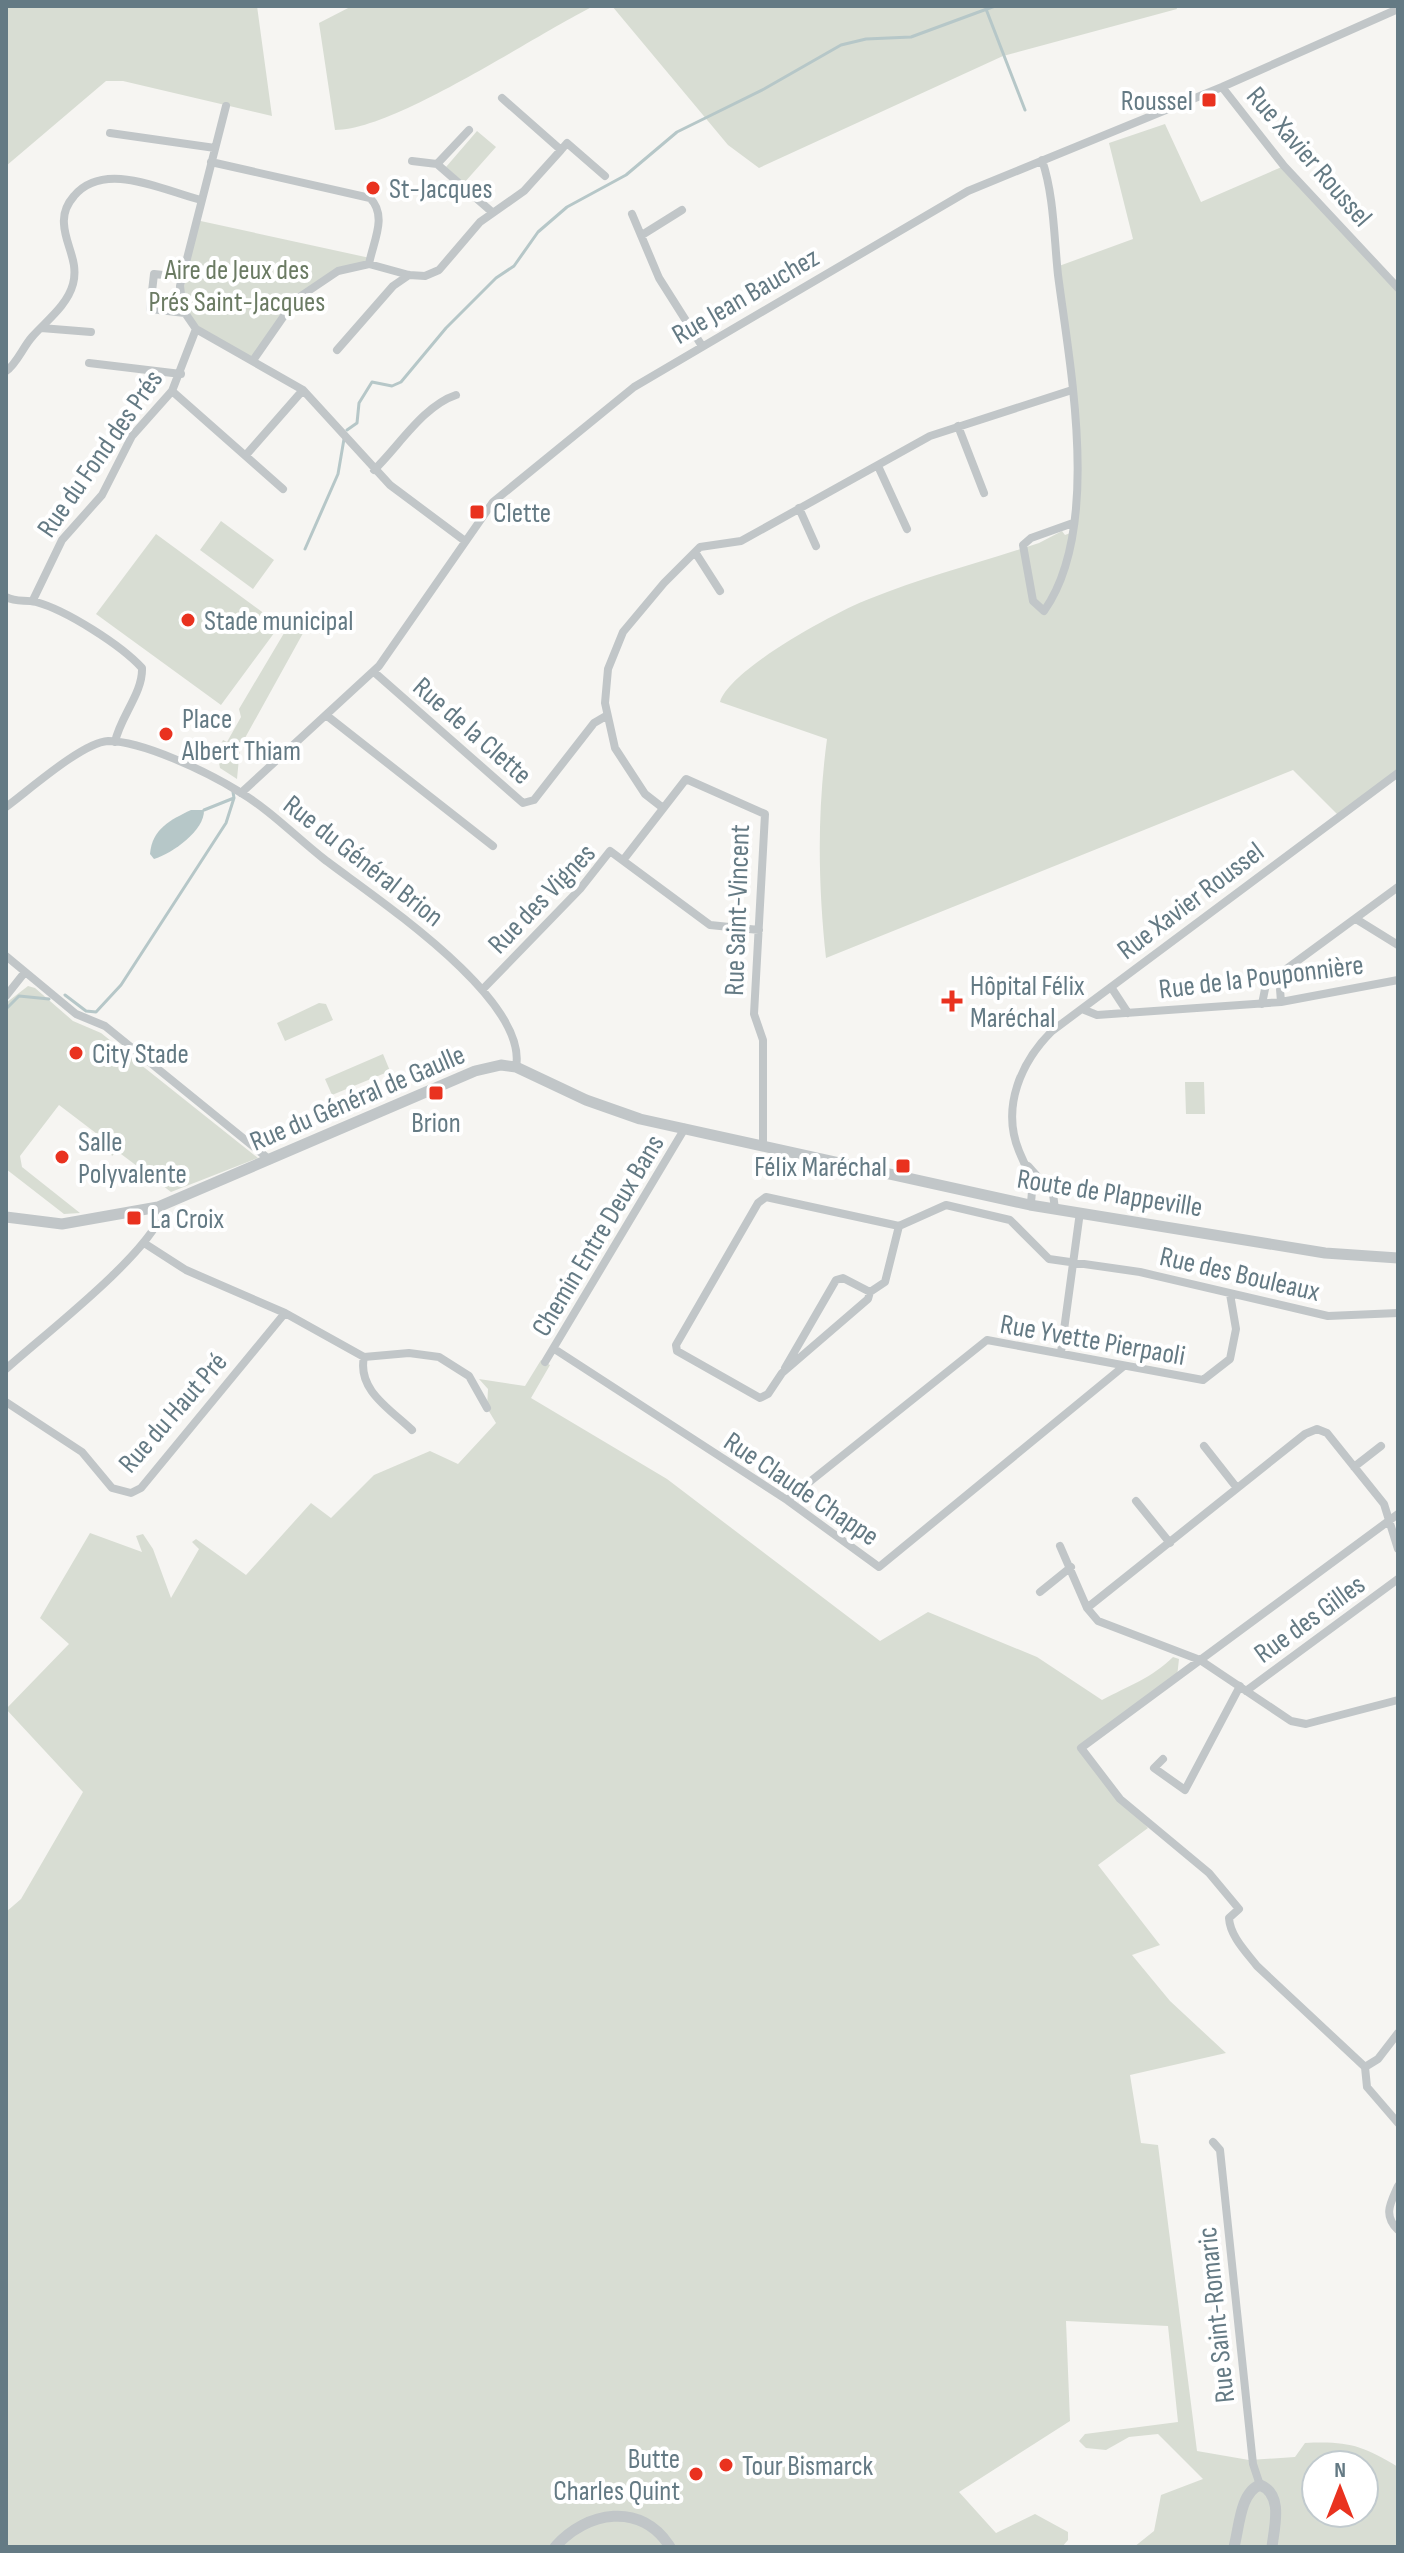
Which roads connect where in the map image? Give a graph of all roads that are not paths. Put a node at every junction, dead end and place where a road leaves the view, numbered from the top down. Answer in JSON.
{"nodes":[{"id":1,"x":1398,"y":9,"type":"edge"},
{"id":2,"x":1222,"y":87,"type":"junction"},
{"id":3,"x":502,"y":98,"type":"dead end"},
{"id":4,"x":226,"y":106,"type":"dead end"},
{"id":5,"x":469,"y":130,"type":"dead end"},
{"id":6,"x":110,"y":133,"type":"dead end"},
{"id":7,"x":215,"y":148,"type":"junction"},
{"id":8,"x":561,"y":150,"type":"junction"},
{"id":9,"x":1042,"y":160,"type":"junction"},
{"id":10,"x":412,"y":161,"type":"dead end"},
{"id":11,"x":211,"y":162,"type":"junction"},
{"id":12,"x":437,"y":164,"type":"junction"},
{"id":13,"x":605,"y":176,"type":"dead end"},
{"id":14,"x":201,"y":200,"type":"junction"},
{"id":15,"x":682,"y":210,"type":"dead end"},
{"id":16,"x":492,"y":212,"type":"junction"},
{"id":17,"x":632,"y":214,"type":"dead end"},
{"id":18,"x":642,"y":235,"type":"junction"},
{"id":19,"x":369,"y":264,"type":"junction"},
{"id":20,"x":409,"y":275,"type":"junction"},
{"id":21,"x":182,"y":277,"type":"junction"},
{"id":22,"x":1398,"y":288,"type":"edge"},
{"id":23,"x":185,"y":313,"type":"junction"},
{"id":24,"x":41,"y":328,"type":"junction"},
{"id":25,"x":196,"y":329,"type":"junction"},
{"id":26,"x":91,"y":332,"type":"dead end"},
{"id":27,"x":702,"y":346,"type":"junction"},
{"id":28,"x":337,"y":350,"type":"dead end"},
{"id":29,"x":254,"y":359,"type":"junction"},
{"id":30,"x":89,"y":363,"type":"dead end"},
{"id":31,"x":6,"y":371,"type":"edge"},
{"id":32,"x":181,"y":374,"type":"junction"},
{"id":33,"x":303,"y":390,"type":"junction"},
{"id":34,"x":1072,"y":390,"type":"junction"},
{"id":35,"x":172,"y":391,"type":"junction"},
{"id":36,"x":456,"y":395,"type":"dead end"},
{"id":37,"x":958,"y":426,"type":"junction"},
{"id":38,"x":246,"y":455,"type":"junction"},
{"id":39,"x":878,"y":466,"type":"junction"},
{"id":40,"x":374,"y":470,"type":"junction"},
{"id":41,"x":283,"y":489,"type":"dead end"},
{"id":42,"x":984,"y":493,"type":"dead end"},
{"id":43,"x":799,"y":508,"type":"junction"},
{"id":44,"x":1073,"y":523,"type":"junction"},
{"id":45,"x":907,"y":529,"type":"dead end"},
{"id":46,"x":465,"y":541,"type":"junction"},
{"id":47,"x":816,"y":546,"type":"dead end"},
{"id":48,"x":695,"y":552,"type":"junction"},
{"id":49,"x":720,"y":591,"type":"dead end"},
{"id":50,"x":6,"y":597,"type":"edge"},
{"id":51,"x":33,"y":600,"type":"junction"},
{"id":52,"x":374,"y":672,"type":"junction"},
{"id":53,"x":326,"y":715,"type":"junction"},
{"id":54,"x":606,"y":716,"type":"junction"},
{"id":55,"x":115,"y":742,"type":"junction"},
{"id":56,"x":1398,"y":773,"type":"edge"},
{"id":57,"x":241,"y":793,"type":"junction"},
{"id":58,"x":6,"y":807,"type":"edge"},
{"id":59,"x":663,"y":808,"type":"junction"},
{"id":60,"x":493,"y":846,"type":"dead end"},
{"id":61,"x":624,"y":859,"type":"junction"},
{"id":62,"x":1398,"y":887,"type":"edge"},
{"id":63,"x":1356,"y":919,"type":"junction"},
{"id":64,"x":759,"y":930,"type":"junction"},
{"id":65,"x":1398,"y":945,"type":"edge"},
{"id":66,"x":6,"y":956,"type":"edge"},
{"id":67,"x":25,"y":972,"type":"junction"},
{"id":68,"x":1279,"y":976,"type":"junction"},
{"id":69,"x":1398,"y":980,"type":"edge"},
{"id":70,"x":1111,"y":987,"type":"junction"},
{"id":71,"x":482,"y":990,"type":"junction"},
{"id":72,"x":6,"y":996,"type":"edge"},
{"id":73,"x":1281,"y":1002,"type":"junction"},
{"id":74,"x":1262,"y":1004,"type":"junction"},
{"id":75,"x":1082,"y":1009,"type":"junction"},
{"id":76,"x":1128,"y":1013,"type":"junction"},
{"id":77,"x":516,"y":1067,"type":"junction"},
{"id":78,"x":685,"y":1128,"type":"junction"},
{"id":79,"x":763,"y":1145,"type":"junction"},
{"id":80,"x":817,"y":1158,"type":"joint"},
{"id":81,"x":270,"y":1160,"type":"junction"},
{"id":82,"x":1027,"y":1166,"type":"junction"},
{"id":83,"x":1030,"y":1205,"type":"junction"},
{"id":84,"x":158,"y":1207,"type":"junction"},
{"id":85,"x":1055,"y":1209,"type":"junction"},
{"id":86,"x":1080,"y":1212,"type":"junction"},
{"id":87,"x":6,"y":1217,"type":"edge"},
{"id":88,"x":899,"y":1226,"type":"junction"},
{"id":89,"x":144,"y":1243,"type":"junction"},
{"id":90,"x":1398,"y":1258,"type":"edge"},
{"id":91,"x":1073,"y":1263,"type":"junction"},
{"id":92,"x":870,"y":1292,"type":"junction"},
{"id":93,"x":1230,"y":1294,"type":"junction"},
{"id":94,"x":285,"y":1313,"type":"junction"},
{"id":95,"x":1398,"y":1313,"type":"edge"},
{"id":96,"x":556,"y":1350,"type":"junction"},
{"id":97,"x":1061,"y":1352,"type":"junction"},
{"id":98,"x":364,"y":1357,"type":"junction"},
{"id":99,"x":545,"y":1362,"type":"dead end"},
{"id":100,"x":1124,"y":1366,"type":"junction"},
{"id":101,"x":6,"y":1369,"type":"edge"},
{"id":102,"x":782,"y":1373,"type":"junction"},
{"id":103,"x":6,"y":1402,"type":"edge"},
{"id":104,"x":487,"y":1408,"type":"dead end"},
{"id":105,"x":412,"y":1430,"type":"dead end"},
{"id":106,"x":1204,"y":1446,"type":"dead end"},
{"id":107,"x":1381,"y":1446,"type":"dead end"},
{"id":108,"x":1354,"y":1467,"type":"junction"},
{"id":109,"x":1237,"y":1488,"type":"junction"},
{"id":110,"x":787,"y":1500,"type":"junction"},
{"id":111,"x":1136,"y":1501,"type":"dead end"},
{"id":112,"x":1394,"y":1517,"type":"edge"},
{"id":113,"x":1170,"y":1543,"type":"junction"},
{"id":114,"x":1060,"y":1546,"type":"dead end"},
{"id":115,"x":1398,"y":1549,"type":"edge"},
{"id":116,"x":1071,"y":1567,"type":"junction"},
{"id":117,"x":1398,"y":1579,"type":"edge"},
{"id":118,"x":1040,"y":1592,"type":"dead end"},
{"id":119,"x":1087,"y":1608,"type":"junction"},
{"id":120,"x":1200,"y":1660,"type":"junction"},
{"id":121,"x":1243,"y":1689,"type":"junction"},
{"id":122,"x":1398,"y":1700,"type":"edge"},
{"id":123,"x":1163,"y":1759,"type":"dead end"},
{"id":124,"x":1398,"y":2033,"type":"edge"},
{"id":125,"x":1365,"y":2067,"type":"junction"},
{"id":126,"x":1398,"y":2123,"type":"edge"},
{"id":127,"x":1213,"y":2142,"type":"dead end"},
{"id":128,"x":1398,"y":2186,"type":"edge"},
{"id":129,"x":1398,"y":2230,"type":"edge"},
{"id":130,"x":1260,"y":2485,"type":"junction"},
{"id":131,"x":555,"y":2547,"type":"edge"},
{"id":132,"x":670,"y":2547,"type":"edge"},
{"id":133,"x":1234,"y":2547,"type":"edge"},
{"id":134,"x":1272,"y":2547,"type":"edge"}],
"edges":[{"from":1,"to":2,"type":"street","name":"Rue Jean Bauchez"},
{"from":2,"to":9,"type":"street","name":"Rue Jean Bauchez"},
{"from":2,"to":22,"type":"street","name":"Rue Xavier Roussel"},
{"from":3,"to":8,"type":"street"},
{"from":4,"to":7,"type":"street"},
{"from":5,"to":12,"type":"street"},
{"from":6,"to":7,"type":"street"},
{"from":7,"to":11,"type":"street"},
{"from":8,"to":13,"type":"street"},
{"from":8,"to":16,"type":"street"},
{"from":9,"to":27,"type":"street","name":"Rue Jean Bauchez"},
{"from":9,"to":34,"type":"street"},
{"from":10,"to":12,"type":"street"},
{"from":11,"to":14,"type":"street"},
{"from":11,"to":19,"type":"street"},
{"from":12,"to":16,"type":"street"},
{"from":14,"to":21,"type":"street"},
{"from":14,"to":24,"type":"street"},
{"from":15,"to":18,"type":"street"},
{"from":16,"to":20,"type":"street"},
{"from":17,"to":18,"type":"street"},
{"from":18,"to":27,"type":"street"},
{"from":19,"to":20,"type":"street"},
{"from":19,"to":29,"type":"street"},
{"from":20,"to":28,"type":"street"},
{"from":21,"to":23,"type":"street"},
{"from":21,"to":23,"type":"street"},
{"from":23,"to":25,"type":"street"},
{"from":24,"to":26,"type":"street"},
{"from":24,"to":31,"type":"street"},
{"from":25,"to":29,"type":"street"},
{"from":25,"to":32,"type":"street","name":"Rue du Fond des Prés"},
{"from":27,"to":46,"type":"street","name":"Rue Jean Bauchez"},
{"from":29,"to":33,"type":"street"},
{"from":30,"to":32,"type":"street","name":"Rue du Fond des Prés"},
{"from":32,"to":35,"type":"street","name":"Rue du Fond des Prés"},
{"from":33,"to":38,"type":"street"},
{"from":33,"to":40,"type":"street"},
{"from":34,"to":37,"type":"street"},
{"from":34,"to":44,"type":"street"},
{"from":35,"to":38,"type":"street"},
{"from":35,"to":51,"type":"street","name":"Rue du Fond des Prés"},
{"from":36,"to":40,"type":"street"},
{"from":37,"to":39,"type":"street"},
{"from":37,"to":42,"type":"street"},
{"from":38,"to":41,"type":"street"},
{"from":39,"to":43,"type":"street"},
{"from":39,"to":45,"type":"street"},
{"from":40,"to":46,"type":"street"},
{"from":43,"to":47,"type":"street"},
{"from":43,"to":48,"type":"street"},
{"from":44,"to":44,"type":"street"},
{"from":46,"to":52,"type":"street","name":"Rue Jean Bauchez"},
{"from":48,"to":49,"type":"street"},
{"from":48,"to":54,"type":"street"},
{"from":50,"to":51,"type":"street"},
{"from":51,"to":55,"type":"street"},
{"from":52,"to":53,"type":"street","name":"Rue Jean Bauchez"},
{"from":52,"to":54,"type":"street","name":"Rue de la Clette"},
{"from":53,"to":57,"type":"street","name":"Rue Jean Bauchez"},
{"from":53,"to":60,"type":"street"},
{"from":54,"to":59,"type":"street"},
{"from":55,"to":57,"type":"street","name":"Rue du Général Brion"},
{"from":55,"to":58,"type":"street"},
{"from":56,"to":70,"type":"street","name":"Rue Xavier Roussel"},
{"from":57,"to":71,"type":"street","name":"Rue du Général Brion"},
{"from":59,"to":61,"type":"street","name":"Rue Saint-Vincent"},
{"from":59,"to":64,"type":"street","name":"Rue Saint-Vincent"},
{"from":61,"to":64,"type":"street","name":"Rue des Vignes"},
{"from":61,"to":71,"type":"street","name":"Rue des Vignes"},
{"from":62,"to":63,"type":"street"},
{"from":63,"to":65,"type":"street"},
{"from":63,"to":68,"type":"street"},
{"from":64,"to":79,"type":"street","name":"Rue Saint-Vincent"},
{"from":66,"to":67,"type":"street"},
{"from":67,"to":72,"type":"street"},
{"from":67,"to":81,"type":"street"},
{"from":68,"to":73,"type":"street"},
{"from":68,"to":74,"type":"street"},
{"from":69,"to":73,"type":"street","name":"Rue de la Pouponnière"},
{"from":70,"to":75,"type":"street","name":"Rue Xavier Roussel"},
{"from":70,"to":76,"type":"street","name":"Rue de la Pouponnière"},
{"from":71,"to":77,"type":"street","name":"Rue du Général Brion"},
{"from":73,"to":74,"type":"street","name":"Rue de la Pouponnière"},
{"from":74,"to":76,"type":"street","name":"Rue de la Pouponnière"},
{"from":75,"to":76,"type":"street","name":"Rue de la Pouponnière"},
{"from":75,"to":82,"type":"street","name":"Rue Xavier Roussel"},
{"from":77,"to":78,"type":"street","name":"Rue du Général de Gaulle"},
{"from":77,"to":81,"type":"street","name":"Rue du Général de Gaulle"},
{"from":78,"to":79,"type":"street","name":"Rue du Général de Gaulle"},
{"from":78,"to":96,"type":"street","name":"Chemin Entre Deux Bans"},
{"from":79,"to":80,"type":"street","name":"Rue du Général de Gaulle"},
{"from":80,"to":83,"type":"street","name":"Route de Plappeville"},
{"from":81,"to":84,"type":"street","name":"Rue du Général de Gaulle"},
{"from":82,"to":83,"type":"street","name":"Rue Xavier Roussel"},
{"from":82,"to":85,"type":"street","name":"Rue Xavier Roussel"},
{"from":83,"to":85,"type":"street","name":"Route de Plappeville"},
{"from":84,"to":87,"type":"street","name":"Rue du Général de Gaulle"},
{"from":84,"to":89,"type":"street"},
{"from":85,"to":86,"type":"street","name":"Route de Plappeville"},
{"from":86,"to":90,"type":"street","name":"Route de Plappeville"},
{"from":86,"to":91,"type":"street"},
{"from":88,"to":91,"type":"street","name":"Rue des Bouleaux"},
{"from":88,"to":92,"type":"street"},
{"from":88,"to":102,"type":"street"},
{"from":89,"to":94,"type":"street"},
{"from":89,"to":101,"type":"street"},
{"from":91,"to":93,"type":"street","name":"Rue des Bouleaux"},
{"from":91,"to":97,"type":"street"},
{"from":92,"to":102,"type":"street"},
{"from":92,"to":102,"type":"street"},
{"from":93,"to":95,"type":"street","name":"Rue des Bouleaux"},
{"from":93,"to":100,"type":"street","name":"Rue Yvette Pierpaoli"},
{"from":94,"to":98,"type":"street"},
{"from":94,"to":103,"type":"street","name":"Rue du Haut Pré"},
{"from":96,"to":99,"type":"street","name":"Chemin Entre Deux Bans"},
{"from":96,"to":110,"type":"street","name":"Rue Claude Chappe"},
{"from":97,"to":100,"type":"street","name":"Rue Yvette Pierpaoli"},
{"from":97,"to":110,"type":"street","name":"Rue Yvette Pierpaoli"},
{"from":98,"to":104,"type":"street"},
{"from":98,"to":105,"type":"street"},
{"from":100,"to":110,"type":"street","name":"Rue Claude Chappe"},
{"from":106,"to":109,"type":"street"},
{"from":107,"to":108,"type":"street"},
{"from":108,"to":109,"type":"street"},
{"from":108,"to":112,"type":"street"},
{"from":109,"to":113,"type":"street"},
{"from":111,"to":113,"type":"street"},
{"from":112,"to":115,"type":"street"},
{"from":112,"to":120,"type":"street"},
{"from":113,"to":119,"type":"street"},
{"from":114,"to":116,"type":"street"},
{"from":116,"to":118,"type":"street"},
{"from":116,"to":119,"type":"street"},
{"from":117,"to":121,"type":"street","name":"Rue des Gilles"},
{"from":119,"to":120,"type":"street"},
{"from":120,"to":121,"type":"street"},
{"from":120,"to":125,"type":"street"},
{"from":121,"to":122,"type":"street"},
{"from":121,"to":123,"type":"street"},
{"from":124,"to":125,"type":"street"},
{"from":125,"to":126,"type":"street"},
{"from":127,"to":130,"type":"street","name":"Rue Saint-Romaric"},
{"from":128,"to":129,"type":"street"},
{"from":130,"to":133,"type":"street"},
{"from":130,"to":134,"type":"street"},
{"from":131,"to":132,"type":"street"}]}
